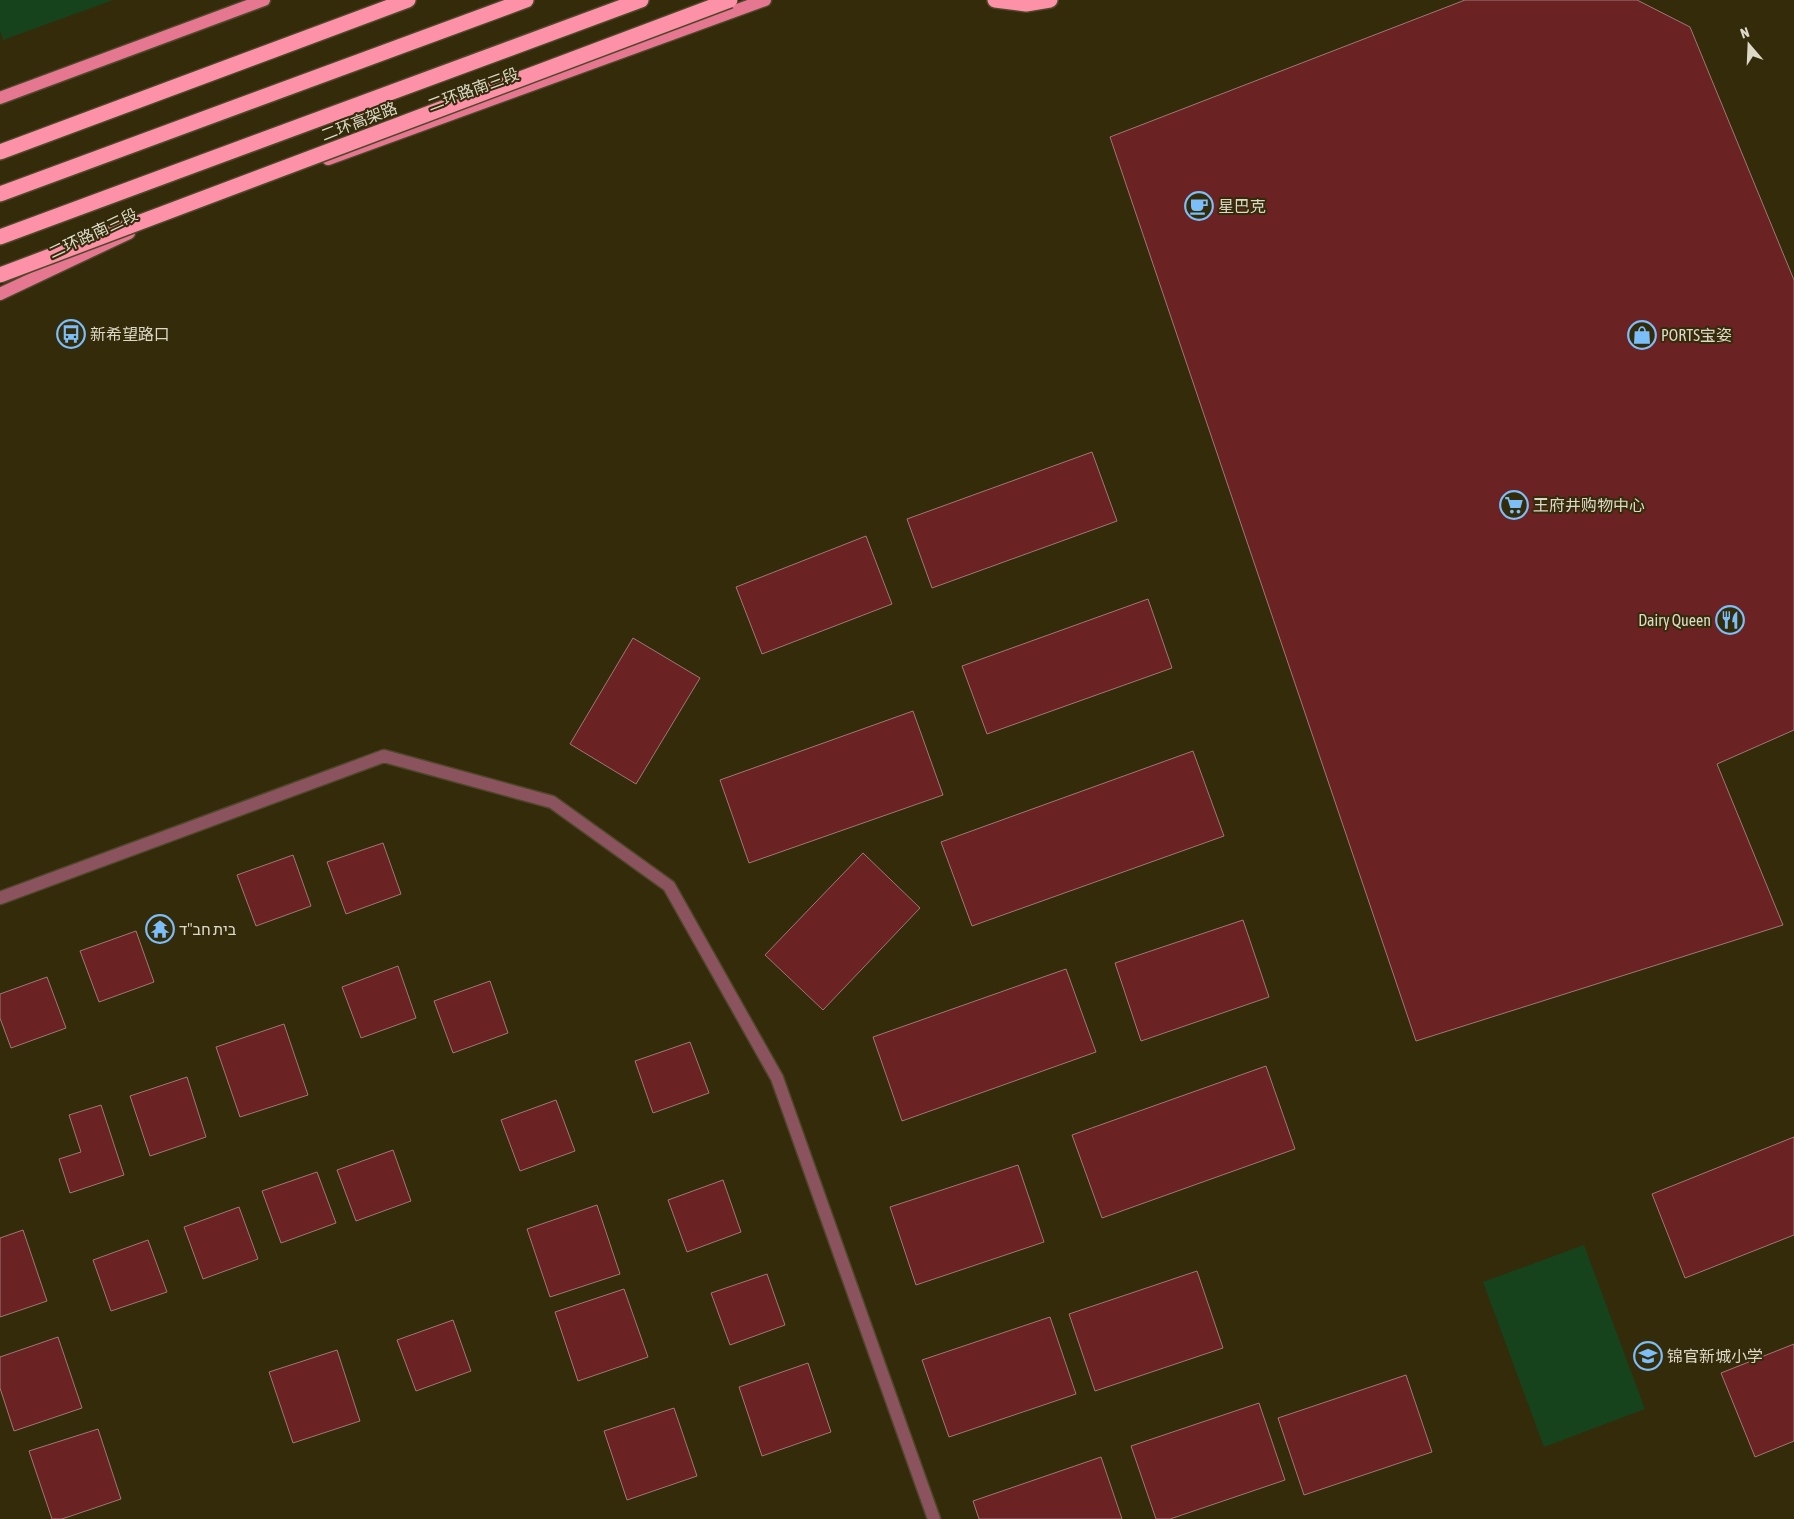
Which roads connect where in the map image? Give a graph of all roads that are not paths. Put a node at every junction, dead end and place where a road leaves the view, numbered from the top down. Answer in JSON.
{"nodes":[{"id":1,"x":264,"y":0,"type":"edge"},
{"id":2,"x":408,"y":0,"type":"edge"},
{"id":3,"x":526,"y":0,"type":"edge"},
{"id":4,"x":641,"y":0,"type":"edge"},
{"id":5,"x":730,"y":0,"type":"edge"},
{"id":6,"x":766,"y":0,"type":"edge"},
{"id":7,"x":995,"y":0,"type":"edge"},
{"id":8,"x":1050,"y":0,"type":"edge"},
{"id":9,"x":0,"y":98,"type":"edge"},
{"id":10,"x":0,"y":152,"type":"edge"},
{"id":11,"x":0,"y":194,"type":"edge"},
{"id":12,"x":140,"y":228,"type":"junction"},
{"id":13,"x":0,"y":238,"type":"edge"},
{"id":14,"x":0,"y":274,"type":"edge"},
{"id":15,"x":0,"y":294,"type":"edge"},
{"id":16,"x":0,"y":898,"type":"edge"},
{"id":17,"x":934,"y":1519,"type":"edge"}],
"edges":[{"from":1,"to":9,"type":"main road"},
{"from":2,"to":10,"type":"highway"},
{"from":3,"to":11,"type":"highway"},
{"from":4,"to":13,"type":"highway"},
{"from":5,"to":14,"type":"highway","name":"二环高架路","bridge":true},
{"from":6,"to":12,"type":"main road","name":"二环路南三段"},
{"from":7,"to":8,"type":"highway"},
{"from":12,"to":14,"type":"main road"},
{"from":12,"to":15,"type":"main road","name":"二环路南三段"},
{"from":16,"to":17,"type":"lane"}]}
